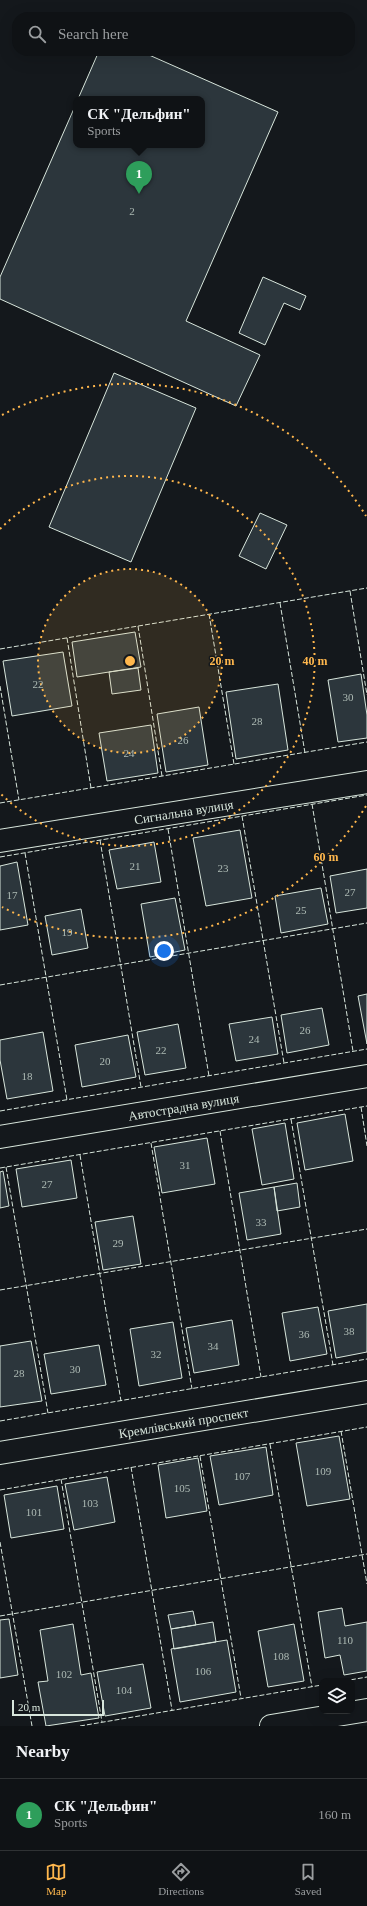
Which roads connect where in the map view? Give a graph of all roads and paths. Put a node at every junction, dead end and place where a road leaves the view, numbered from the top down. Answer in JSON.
{"nodes":[{"id":1,"x":367,"y":782,"type":"edge"},
{"id":2,"x":0,"y":841,"type":"edge"},
{"id":3,"x":367,"y":1076,"type":"edge"},
{"id":4,"x":0,"y":1137,"type":"edge"},
{"id":5,"x":367,"y":1392,"type":"edge"},
{"id":6,"x":0,"y":1453,"type":"edge"},
{"id":7,"x":367,"y":1710,"type":"edge"},
{"id":8,"x":271,"y":1726,"type":"edge"}],
"edges":[{"from":1,"to":2,"type":"street","name":"Сигнальна вулиця"},
{"from":3,"to":4,"type":"street","name":"Автострадна вулиця"},
{"from":5,"to":6,"type":"street","name":"Кремлівський проспект"},
{"from":7,"to":8,"type":"street"}]}
